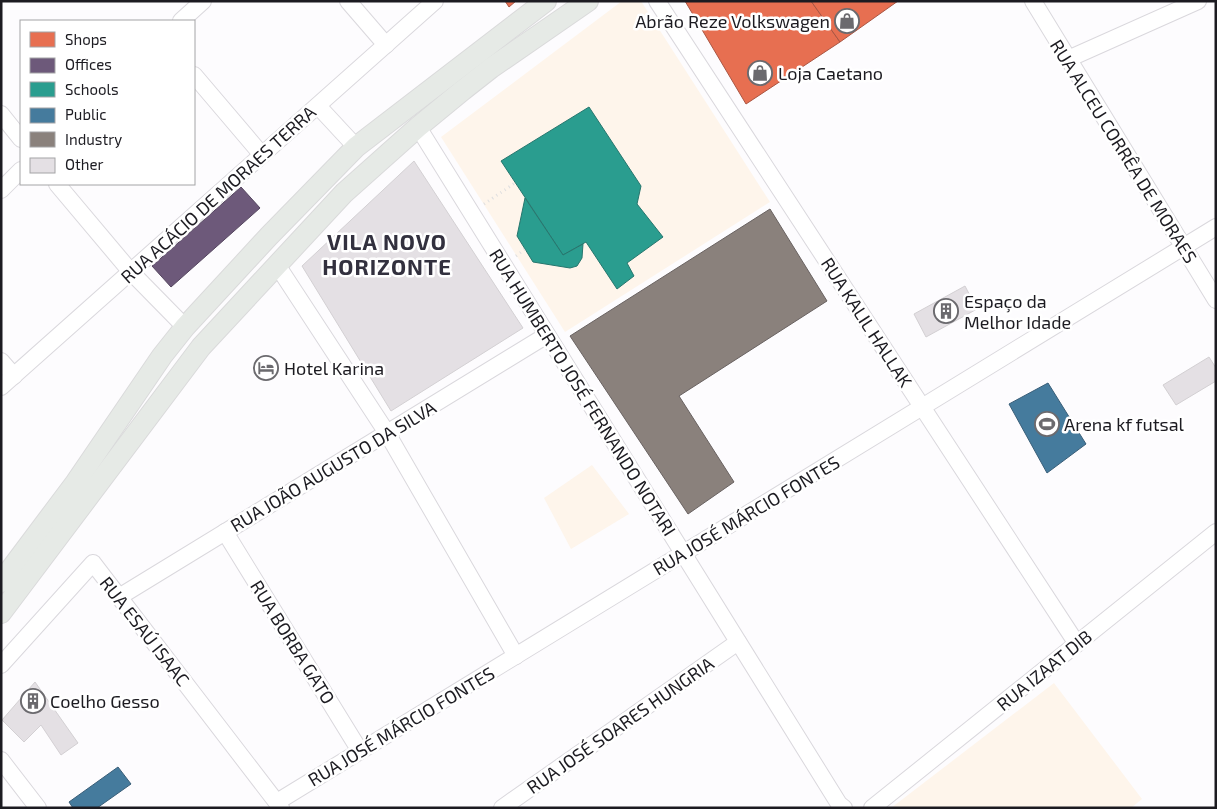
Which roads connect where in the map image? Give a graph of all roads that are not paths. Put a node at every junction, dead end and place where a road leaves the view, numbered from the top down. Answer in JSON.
{"nodes":[{"id":1,"x":203,"y":1,"type":"edge"},
{"id":2,"x":348,"y":1,"type":"edge"},
{"id":3,"x":435,"y":1,"type":"edge"},
{"id":4,"x":546,"y":1,"type":"edge"},
{"id":5,"x":588,"y":1,"type":"edge"},
{"id":6,"x":657,"y":1,"type":"edge"},
{"id":7,"x":1032,"y":1,"type":"edge"},
{"id":8,"x":1198,"y":1,"type":"edge"},
{"id":9,"x":182,"y":20,"type":"edge"},
{"id":10,"x":386,"y":45,"type":"junction"},
{"id":11,"x":1068,"y":60,"type":"junction"},
{"id":12,"x":195,"y":75,"type":"edge"},
{"id":13,"x":318,"y":106,"type":"junction"},
{"id":14,"x":1,"y":114,"type":"edge"},
{"id":15,"x":418,"y":127,"type":"junction"},
{"id":16,"x":20,"y":138,"type":"edge"},
{"id":17,"x":356,"y":147,"type":"junction"},
{"id":18,"x":262,"y":155,"type":"junction"},
{"id":19,"x":20,"y":171,"type":"edge"},
{"id":20,"x":58,"y":185,"type":"edge"},
{"id":21,"x":1,"y":190,"type":"edge"},
{"id":22,"x":1216,"y":227,"type":"edge"},
{"id":23,"x":1184,"y":247,"type":"junction"},
{"id":24,"x":277,"y":265,"type":"junction"},
{"id":25,"x":131,"y":272,"type":"junction"},
{"id":26,"x":1216,"y":300,"type":"edge"},
{"id":27,"x":185,"y":327,"type":"junction"},
{"id":28,"x":547,"y":335,"type":"junction"},
{"id":29,"x":1,"y":361,"type":"edge"},
{"id":30,"x":14,"y":376,"type":"junction"},
{"id":31,"x":1,"y":388,"type":"edge"},
{"id":32,"x":922,"y":407,"type":"junction"},
{"id":33,"x":387,"y":433,"type":"junction"},
{"id":34,"x":225,"y":532,"type":"junction"},
{"id":35,"x":1216,"y":532,"type":"edge"},
{"id":36,"x":683,"y":553,"type":"junction"},
{"id":37,"x":1,"y":582,"type":"edge"},
{"id":38,"x":119,"y":597,"type":"junction"},
{"id":39,"x":1,"y":612,"type":"edge"},
{"id":40,"x":738,"y":642,"type":"junction"},
{"id":41,"x":1077,"y":644,"type":"junction"},
{"id":42,"x":516,"y":656,"type":"junction"},
{"id":43,"x":1,"y":665,"type":"edge"},
{"id":44,"x":360,"y":751,"type":"junction"},
{"id":45,"x":1,"y":760,"type":"edge"},
{"id":46,"x":279,"y":805,"type":"edge"},
{"id":47,"x":839,"y":807,"type":"edge"},
{"id":48,"x":38,"y":808,"type":"edge"},
{"id":49,"x":502,"y":808,"type":"edge"},
{"id":50,"x":872,"y":808,"type":"edge"}],
"edges":[{"from":1,"to":9,"type":"street"},
{"from":2,"to":10,"type":"street"},
{"from":3,"to":10,"type":"street","name":"RUA ACÁCIO DE MORAES TERRA"},
{"from":4,"to":17,"type":"main road"},
{"from":5,"to":15,"type":"main road"},
{"from":6,"to":32,"type":"street","name":"RUA KALIL HALLAK"},
{"from":7,"to":11,"type":"street","name":"RUA ALCEU CORRÊA DE MORAES"},
{"from":8,"to":11,"type":"street"},
{"from":10,"to":13,"type":"street","name":"RUA ACÁCIO DE MORAES TERRA"},
{"from":11,"to":23,"type":"street","name":"RUA ALCEU CORRÊA DE MORAES"},
{"from":12,"to":18,"type":"street"},
{"from":13,"to":17,"type":"street"},
{"from":13,"to":18,"type":"street","name":"RUA ACÁCIO DE MORAES TERRA"},
{"from":14,"to":16,"type":"street"},
{"from":15,"to":24,"type":"main road"},
{"from":15,"to":28,"type":"street","name":"RUA HUMBERTO JOSÉ FERNANDO NOTARI"},
{"from":17,"to":27,"type":"main road"},
{"from":18,"to":25,"type":"street","name":"RUA ACÁCIO DE MORAES TERRA"},
{"from":19,"to":21,"type":"street"},
{"from":20,"to":25,"type":"street"},
{"from":22,"to":23,"type":"street","name":"RUA JOSÉ MÁRCIO FONTES"},
{"from":23,"to":26,"type":"street","name":"RUA ALCEU CORRÊA DE MORAES"},
{"from":23,"to":32,"type":"street","name":"RUA JOSÉ MÁRCIO FONTES"},
{"from":24,"to":33,"type":"street"},
{"from":24,"to":39,"type":"main road"},
{"from":25,"to":27,"type":"street"},
{"from":25,"to":30,"type":"street","name":"RUA ACÁCIO DE MORAES TERRA"},
{"from":27,"to":37,"type":"main road"},
{"from":28,"to":33,"type":"street","name":"RUA JOÃO AUGUSTO DA SILVA"},
{"from":28,"to":36,"type":"street","name":"RUA HUMBERTO JOSÉ FERNANDO NOTARI"},
{"from":29,"to":30,"type":"street"},
{"from":30,"to":31,"type":"street","name":"RUA ACÁCIO DE MORAES TERRA"},
{"from":32,"to":36,"type":"street","name":"RUA JOSÉ MÁRCIO FONTES"},
{"from":32,"to":41,"type":"street","name":"RUA KALIL HALLAK"},
{"from":33,"to":34,"type":"street","name":"RUA JOÃO AUGUSTO DA SILVA"},
{"from":33,"to":42,"type":"street"},
{"from":34,"to":38,"type":"street","name":"RUA JOÃO AUGUSTO DA SILVA"},
{"from":34,"to":44,"type":"street","name":"RUA BORBA GATO"},
{"from":35,"to":41,"type":"street","name":"RUA IZAAT DIB"},
{"from":36,"to":40,"type":"street","name":"RUA HUMBERTO JOSÉ FERNANDO NOTARI"},
{"from":36,"to":42,"type":"street","name":"RUA JOSÉ MÁRCIO FONTES"},
{"from":38,"to":43,"type":"street","name":"RUA ESAÚ ISAAC"},
{"from":38,"to":46,"type":"street","name":"RUA ESAÚ ISAAC"},
{"from":40,"to":47,"type":"street","name":"RUA HUMBERTO JOSÉ FERNANDO NOTARI"},
{"from":40,"to":49,"type":"street","name":"RUA JOSÉ SOARES HUNGRIA"},
{"from":41,"to":50,"type":"street","name":"RUA IZAAT DIB"},
{"from":42,"to":44,"type":"street","name":"RUA JOSÉ MÁRCIO FONTES"},
{"from":44,"to":46,"type":"street","name":"RUA JOSÉ MÁRCIO FONTES"},
{"from":45,"to":48,"type":"street"}]}
